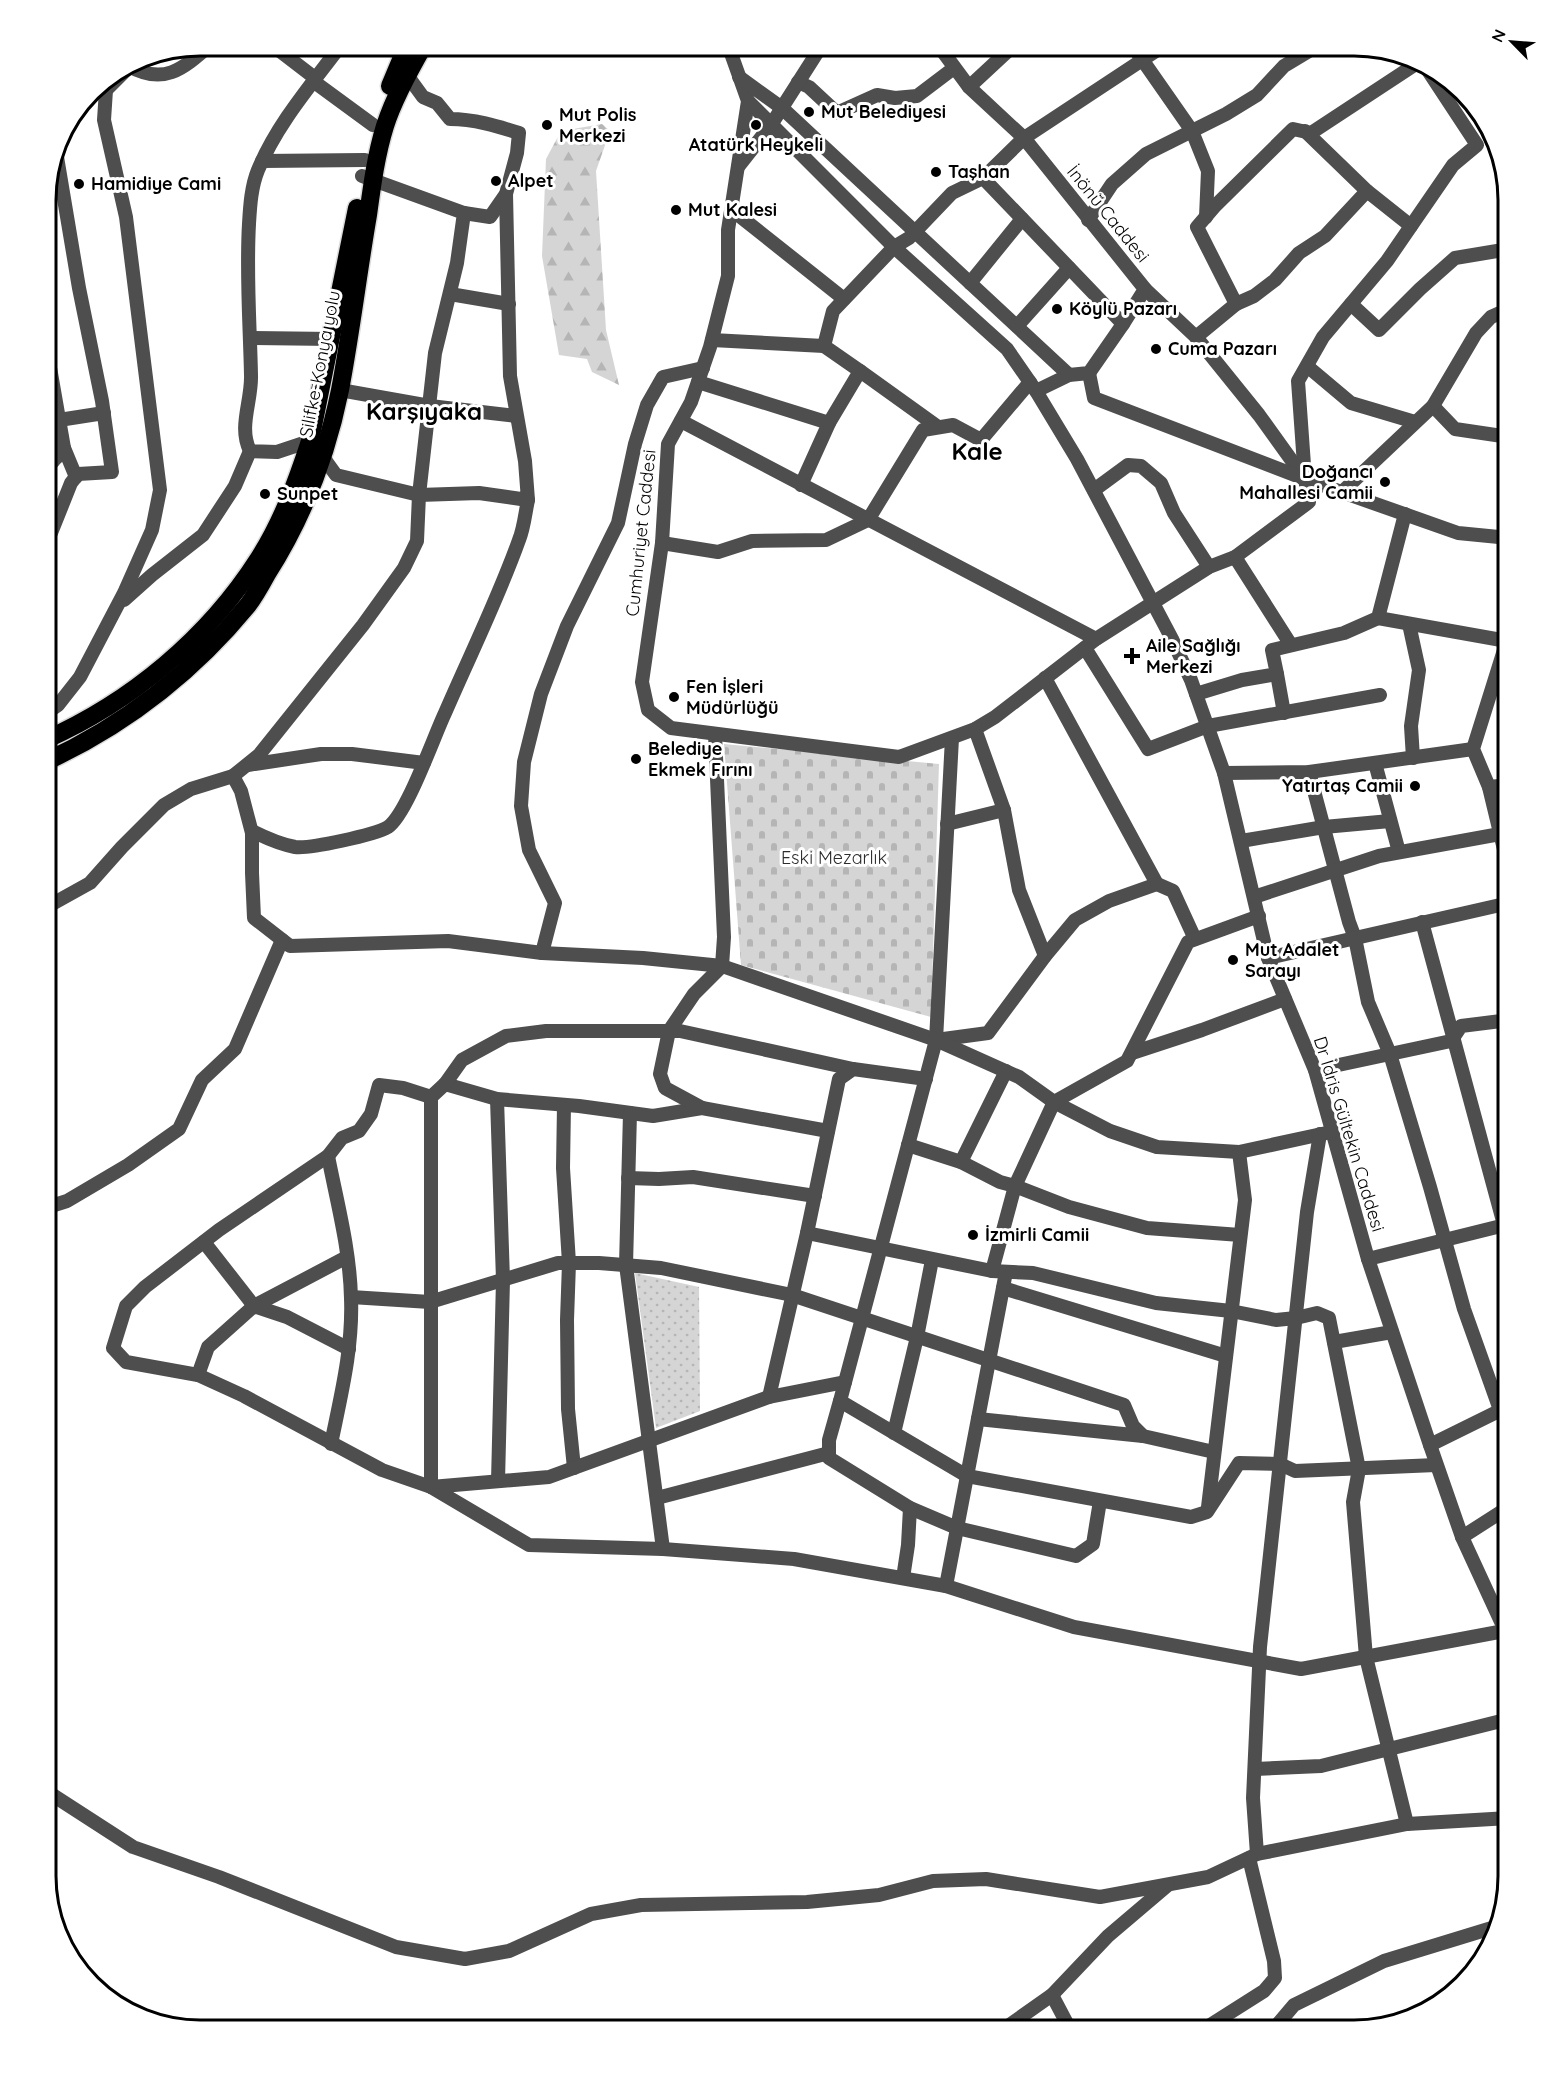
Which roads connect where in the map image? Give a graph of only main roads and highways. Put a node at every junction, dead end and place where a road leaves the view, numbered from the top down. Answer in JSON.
{"nodes":[{"id":1,"x":403,"y":56,"type":"edge"},
{"id":2,"x":418,"y":56,"type":"edge"},
{"id":3,"x":367,"y":172,"type":"junction"},
{"id":4,"x":56,"y":735,"type":"edge"},
{"id":5,"x":56,"y":757,"type":"edge"}],
"edges":[{"from":1,"to":3,"type":"highway","name":"Silifke-Konya yolu"},
{"from":2,"to":3,"type":"highway","name":"Silifke-Konya yolu"},
{"from":3,"to":4,"type":"highway","name":"Silifke-Konya yolu"},
{"from":3,"to":5,"type":"highway","name":"Silifke-Konya yolu"}]}
